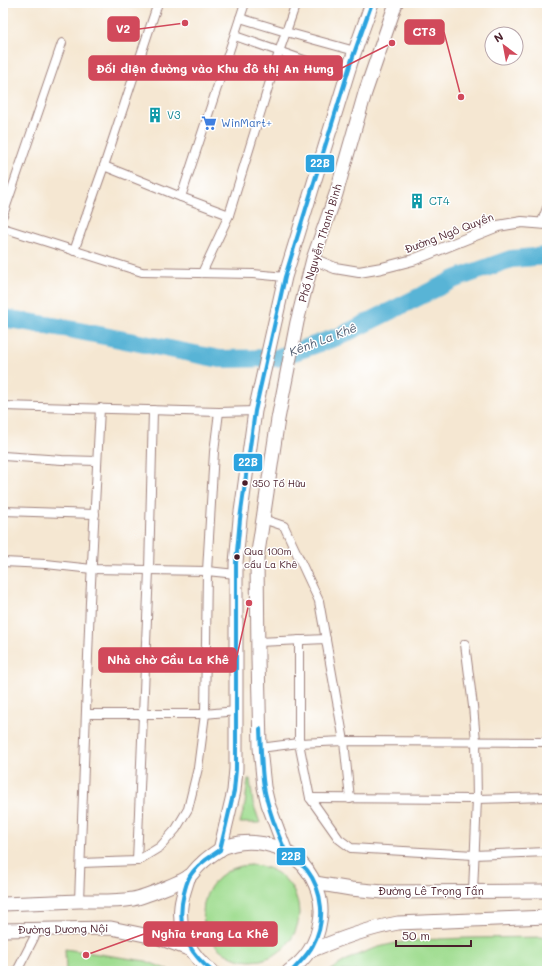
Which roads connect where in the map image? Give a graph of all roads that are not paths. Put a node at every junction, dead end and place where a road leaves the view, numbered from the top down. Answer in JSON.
{"nodes":[{"id":1,"x":158,"y":3,"type":"edge"},
{"id":2,"x":245,"y":3,"type":"edge"},
{"id":3,"x":296,"y":3,"type":"edge"},
{"id":4,"x":372,"y":3,"type":"edge"},
{"id":5,"x":396,"y":3,"type":"edge"},
{"id":6,"x":240,"y":18,"type":"junction"},
{"id":7,"x":286,"y":32,"type":"junction"},
{"id":8,"x":235,"y":36,"type":"junction"},
{"id":9,"x":62,"y":43,"type":"dead end"},
{"id":10,"x":355,"y":51,"type":"junction"},
{"id":11,"x":279,"y":52,"type":"junction"},
{"id":12,"x":347,"y":75,"type":"junction"},
{"id":13,"x":104,"y":166,"type":"junction"},
{"id":14,"x":181,"y":197,"type":"junction"},
{"id":15,"x":547,"y":208,"type":"edge"},
{"id":16,"x":3,"y":214,"type":"edge"},
{"id":17,"x":229,"y":215,"type":"junction"},
{"id":18,"x":544,"y":224,"type":"edge"},
{"id":19,"x":3,"y":228,"type":"edge"},
{"id":20,"x":74,"y":251,"type":"junction"},
{"id":21,"x":313,"y":259,"type":"junction"},
{"id":22,"x":202,"y":273,"type":"junction"},
{"id":23,"x":285,"y":277,"type":"junction"},
{"id":24,"x":3,"y":406,"type":"edge"},
{"id":25,"x":100,"y":408,"type":"junction"},
{"id":26,"x":153,"y":410,"type":"junction"},
{"id":27,"x":255,"y":411,"type":"junction"},
{"id":28,"x":218,"y":412,"type":"junction"},
{"id":29,"x":3,"y":456,"type":"edge"},
{"id":30,"x":97,"y":461,"type":"junction"},
{"id":31,"x":3,"y":511,"type":"edge"},
{"id":32,"x":95,"y":514,"type":"junction"},
{"id":33,"x":263,"y":519,"type":"junction"},
{"id":34,"x":3,"y":562,"type":"edge"},
{"id":35,"x":92,"y":569,"type":"junction"},
{"id":36,"x":148,"y":570,"type":"junction"},
{"id":37,"x":207,"y":571,"type":"junction"},
{"id":38,"x":236,"y":574,"type":"junction"},
{"id":39,"x":299,"y":640,"type":"junction"},
{"id":40,"x":326,"y":640,"type":"junction"},
{"id":41,"x":258,"y":642,"type":"junction"},
{"id":42,"x":465,"y":644,"type":"dead end"},
{"id":43,"x":236,"y":712,"type":"junction"},
{"id":44,"x":86,"y":714,"type":"junction"},
{"id":45,"x":143,"y":714,"type":"junction"},
{"id":46,"x":205,"y":714,"type":"junction"},
{"id":47,"x":344,"y":741,"type":"junction"},
{"id":48,"x":476,"y":741,"type":"junction"},
{"id":49,"x":547,"y":742,"type":"edge"},
{"id":50,"x":299,"y":743,"type":"junction"},
{"id":51,"x":260,"y":748,"type":"junction"},
{"id":52,"x":547,"y":797,"type":"edge"},
{"id":53,"x":310,"y":798,"type":"junction"},
{"id":54,"x":477,"y":798,"type":"junction"},
{"id":55,"x":350,"y":799,"type":"junction"},
{"id":56,"x":220,"y":850,"type":"junction"},
{"id":57,"x":286,"y":852,"type":"junction"},
{"id":58,"x":547,"y":852,"type":"edge"},
{"id":59,"x":474,"y":855,"type":"junction"},
{"id":60,"x":138,"y":861,"type":"junction"},
{"id":61,"x":81,"y":863,"type":"junction"},
{"id":62,"x":189,"y":876,"type":"junction"},
{"id":63,"x":315,"y":883,"type":"junction"},
{"id":64,"x":547,"y":891,"type":"edge"},
{"id":65,"x":473,"y":892,"type":"junction"},
{"id":66,"x":79,"y":901,"type":"junction"},
{"id":67,"x":3,"y":904,"type":"edge"},
{"id":68,"x":547,"y":917,"type":"edge"},
{"id":69,"x":3,"y":930,"type":"edge"},
{"id":70,"x":38,"y":930,"type":"junction"},
{"id":71,"x":191,"y":950,"type":"junction"},
{"id":72,"x":310,"y":951,"type":"junction"},
{"id":73,"x":17,"y":971,"type":"edge"},
{"id":74,"x":212,"y":971,"type":"edge"},
{"id":75,"x":289,"y":971,"type":"edge"}],
"edges":[{"from":1,"to":13,"type":"street"},
{"from":2,"to":6,"type":"street"},
{"from":3,"to":7,"type":"street"},
{"from":4,"to":10,"type":"main road","name":"Phố Nguyễn Thanh Bình"},
{"from":5,"to":21,"type":"main road","name":"Phố Nguyễn Thanh Bình"},
{"from":6,"to":7,"type":"street"},
{"from":6,"to":8,"type":"street"},
{"from":7,"to":10,"type":"street"},
{"from":7,"to":11,"type":"street"},
{"from":8,"to":11,"type":"street"},
{"from":8,"to":14,"type":"street"},
{"from":9,"to":16,"type":"street"},
{"from":10,"to":12,"type":"main road","name":"Phố Nguyễn Thanh Bình"},
{"from":11,"to":12,"type":"street"},
{"from":11,"to":17,"type":"street"},
{"from":12,"to":23,"type":"main road","name":"Phố Nguyễn Thanh Bình"},
{"from":13,"to":14,"type":"street"},
{"from":13,"to":20,"type":"street"},
{"from":14,"to":17,"type":"street"},
{"from":15,"to":18,"type":"street"},
{"from":17,"to":22,"type":"street"},
{"from":18,"to":21,"type":"street","name":"Đường Ngô Quyền"},
{"from":19,"to":20,"type":"street"},
{"from":20,"to":22,"type":"street"},
{"from":21,"to":33,"type":"main road","name":"Phố Nguyễn Thanh Bình"},
{"from":22,"to":23,"type":"street"},
{"from":23,"to":27,"type":"main road","name":"Phố Nguyễn Thanh Bình"},
{"from":24,"to":25,"type":"street"},
{"from":25,"to":26,"type":"street"},
{"from":25,"to":30,"type":"street"},
{"from":26,"to":28,"type":"street"},
{"from":26,"to":36,"type":"street"},
{"from":27,"to":28,"type":"street"},
{"from":27,"to":38,"type":"main road"},
{"from":28,"to":37,"type":"street"},
{"from":29,"to":30,"type":"street"},
{"from":30,"to":32,"type":"street"},
{"from":31,"to":32,"type":"street"},
{"from":32,"to":35,"type":"street"},
{"from":33,"to":40,"type":"street"},
{"from":33,"to":41,"type":"main road"},
{"from":34,"to":35,"type":"street"},
{"from":35,"to":36,"type":"street"},
{"from":35,"to":44,"type":"street"},
{"from":36,"to":37,"type":"street"},
{"from":36,"to":45,"type":"street"},
{"from":37,"to":38,"type":"street"},
{"from":37,"to":46,"type":"street"},
{"from":38,"to":43,"type":"main road"},
{"from":39,"to":40,"type":"street"},
{"from":39,"to":41,"type":"street"},
{"from":39,"to":50,"type":"street"},
{"from":40,"to":47,"type":"street"},
{"from":41,"to":51,"type":"main road"},
{"from":42,"to":48,"type":"street"},
{"from":43,"to":46,"type":"street"},
{"from":43,"to":56,"type":"main road"},
{"from":44,"to":45,"type":"street"},
{"from":44,"to":61,"type":"street"},
{"from":45,"to":46,"type":"street"},
{"from":45,"to":60,"type":"street"},
{"from":46,"to":60,"type":"street"},
{"from":47,"to":48,"type":"street"},
{"from":47,"to":50,"type":"street"},
{"from":47,"to":55,"type":"street"},
{"from":48,"to":49,"type":"street"},
{"from":48,"to":54,"type":"street"},
{"from":50,"to":51,"type":"street"},
{"from":50,"to":53,"type":"street"},
{"from":51,"to":57,"type":"main road"},
{"from":52,"to":54,"type":"street"},
{"from":53,"to":55,"type":"street"},
{"from":53,"to":59,"type":"street"},
{"from":54,"to":55,"type":"street"},
{"from":54,"to":59,"type":"street"},
{"from":56,"to":57,"type":"main road"},
{"from":56,"to":62,"type":"main road"},
{"from":57,"to":63,"type":"main road"},
{"from":58,"to":59,"type":"street"},
{"from":59,"to":65,"type":"street"},
{"from":60,"to":61,"type":"street"},
{"from":61,"to":66,"type":"street"},
{"from":62,"to":66,"type":"main road"},
{"from":62,"to":71,"type":"main road"},
{"from":63,"to":65,"type":"main road","name":"Đường Lê Trọng Tấn"},
{"from":63,"to":72,"type":"main road"},
{"from":64,"to":65,"type":"main road","name":"Đường Lê Trọng Tấn"},
{"from":66,"to":67,"type":"main road"},
{"from":68,"to":72,"type":"main road"},
{"from":69,"to":70,"type":"main road","name":"Đường Dương Nội"},
{"from":70,"to":71,"type":"main road","name":"Đường Dương Nội"},
{"from":70,"to":73,"type":"street"},
{"from":71,"to":74,"type":"main road"},
{"from":72,"to":75,"type":"main road"}]}
